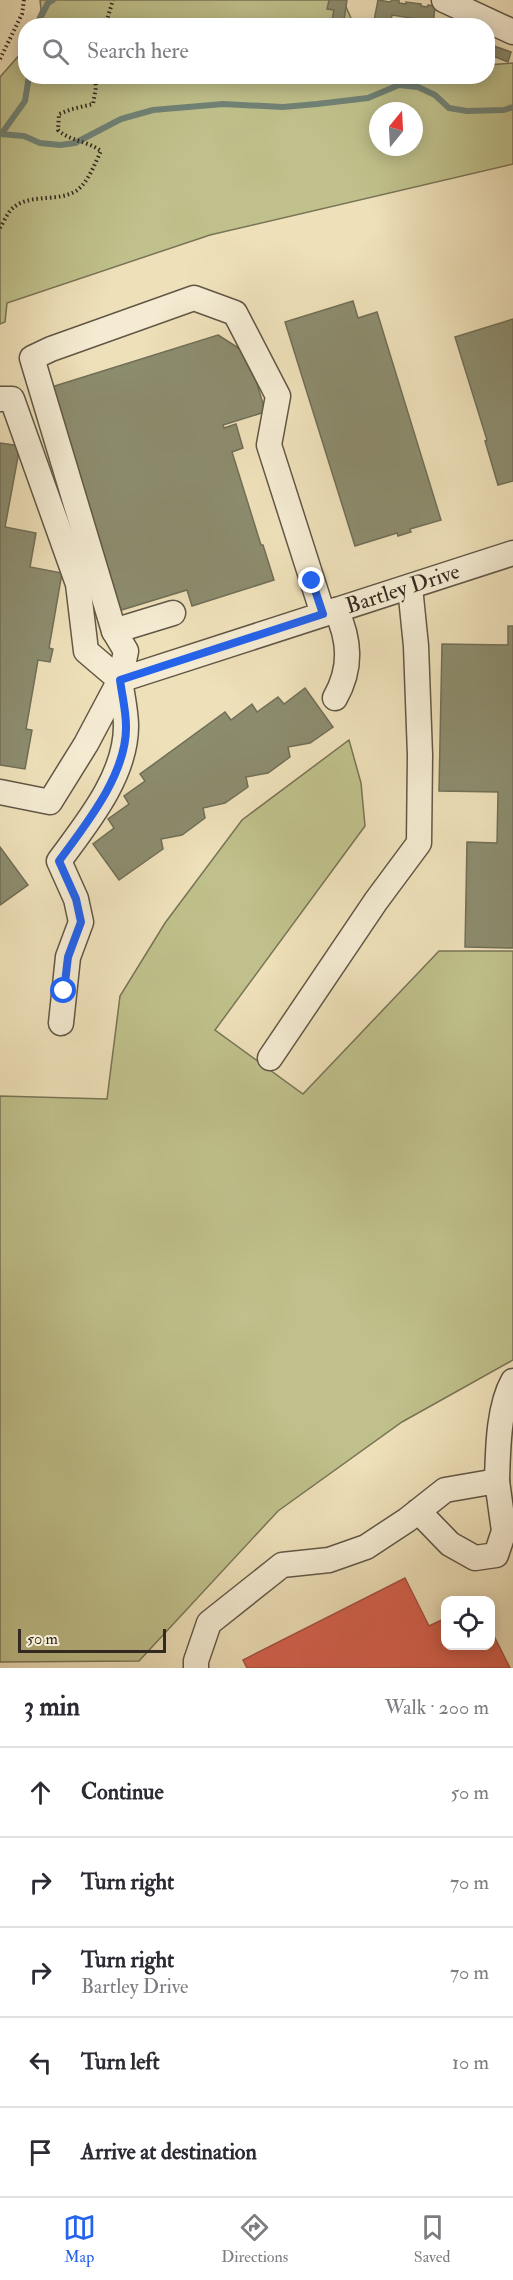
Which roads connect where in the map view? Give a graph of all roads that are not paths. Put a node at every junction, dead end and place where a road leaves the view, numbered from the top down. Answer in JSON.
{"nodes":[{"id":1,"x":444,"y":0,"type":"edge"},
{"id":2,"x":483,"y":18,"type":"edge"},
{"id":3,"x":495,"y":24,"type":"edge"},
{"id":4,"x":513,"y":32,"type":"edge"},
{"id":5,"x":0,"y":399,"type":"edge"},
{"id":6,"x":513,"y":553,"type":"edge"},
{"id":7,"x":410,"y":587,"type":"junction"},
{"id":8,"x":329,"y":612,"type":"junction"},
{"id":9,"x":173,"y":613,"type":"dead end"},
{"id":10,"x":114,"y":631,"type":"junction"},
{"id":11,"x":120,"y":680,"type":"junction"},
{"id":12,"x":335,"y":698,"type":"dead end"},
{"id":13,"x":0,"y":792,"type":"edge"},
{"id":14,"x":62,"y":1023,"type":"dead end"},
{"id":15,"x":270,"y":1058,"type":"dead end"},
{"id":16,"x":513,"y":1381,"type":"edge"},
{"id":17,"x":497,"y":1481,"type":"junction"},
{"id":18,"x":418,"y":1511,"type":"junction"},
{"id":19,"x":196,"y":1668,"type":"edge"}],
"edges":[{"from":1,"to":2,"type":"street"},
{"from":3,"to":4,"type":"street"},
{"from":5,"to":11,"type":"street"},
{"from":6,"to":7,"type":"street","name":"Bartley Drive"},
{"from":7,"to":8,"type":"street","name":"Bartley Drive"},
{"from":7,"to":15,"type":"street"},
{"from":8,"to":10,"type":"street"},
{"from":8,"to":11,"type":"street","name":"Bartley Drive"},
{"from":8,"to":12,"type":"street"},
{"from":9,"to":10,"type":"street"},
{"from":10,"to":11,"type":"street"},
{"from":11,"to":13,"type":"street"},
{"from":11,"to":14,"type":"street"},
{"from":16,"to":17,"type":"street"},
{"from":17,"to":18,"type":"street"},
{"from":17,"to":18,"type":"street"},
{"from":18,"to":19,"type":"street"}]}
